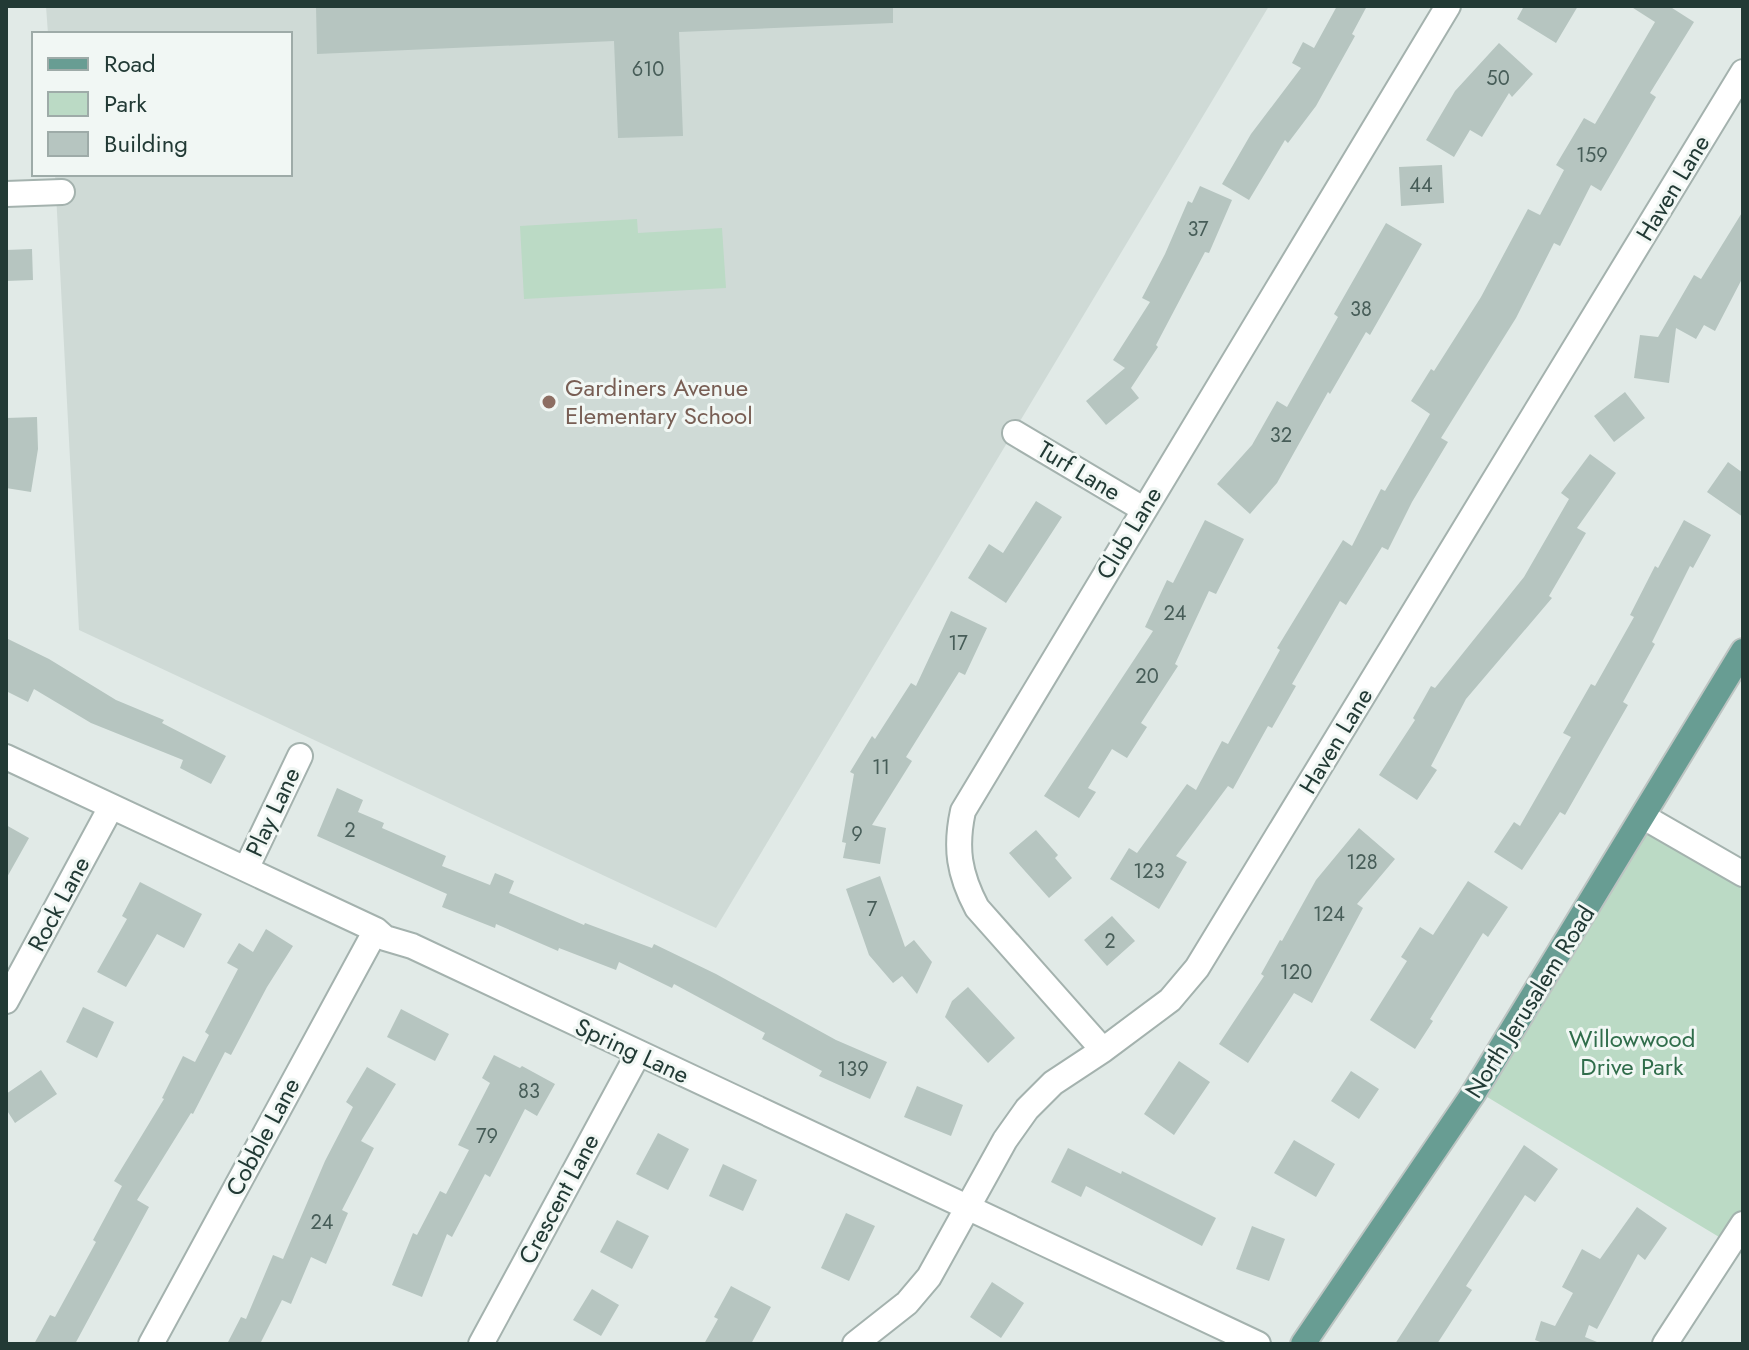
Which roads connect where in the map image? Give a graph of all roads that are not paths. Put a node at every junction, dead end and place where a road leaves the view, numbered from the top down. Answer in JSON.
{"nodes":[{"id":1,"x":1448,"y":6,"type":"edge"},
{"id":2,"x":1743,"y":72,"type":"edge"},
{"id":3,"x":62,"y":192,"type":"dead end"},
{"id":4,"x":6,"y":194,"type":"edge"},
{"id":5,"x":1015,"y":433,"type":"dead end"},
{"id":6,"x":1143,"y":509,"type":"junction"},
{"id":7,"x":1743,"y":651,"type":"edge"},
{"id":8,"x":300,"y":756,"type":"dead end"},
{"id":9,"x":6,"y":757,"type":"edge"},
{"id":10,"x":111,"y":807,"type":"junction"},
{"id":11,"x":1644,"y":817,"type":"junction"},
{"id":12,"x":246,"y":869,"type":"junction"},
{"id":13,"x":1743,"y":874,"type":"edge"},
{"id":14,"x":376,"y":930,"type":"junction"},
{"id":15,"x":6,"y":1001,"type":"edge"},
{"id":16,"x":1103,"y":1050,"type":"junction"},
{"id":17,"x":638,"y":1054,"type":"junction"},
{"id":18,"x":966,"y":1209,"type":"junction"},
{"id":19,"x":1743,"y":1224,"type":"edge"},
{"id":20,"x":151,"y":1344,"type":"edge"},
{"id":21,"x":481,"y":1344,"type":"edge"},
{"id":22,"x":855,"y":1344,"type":"edge"},
{"id":23,"x":1258,"y":1344,"type":"edge"},
{"id":24,"x":1303,"y":1344,"type":"edge"},
{"id":25,"x":1665,"y":1344,"type":"edge"}],
"edges":[{"from":1,"to":6,"type":"street","name":"Club Lane"},
{"from":2,"to":16,"type":"street","name":"Haven Lane"},
{"from":3,"to":4,"type":"street"},
{"from":5,"to":6,"type":"street","name":"Turf Lane"},
{"from":6,"to":16,"type":"street","name":"Club Lane"},
{"from":7,"to":11,"type":"main road","name":"North Jerusalem Road"},
{"from":8,"to":12,"type":"street","name":"Play Lane"},
{"from":9,"to":10,"type":"street","name":"Spring Lane"},
{"from":10,"to":12,"type":"street","name":"Spring Lane"},
{"from":10,"to":15,"type":"street","name":"Rock Lane"},
{"from":11,"to":13,"type":"street"},
{"from":11,"to":24,"type":"main road","name":"North Jerusalem Road"},
{"from":12,"to":14,"type":"street","name":"Spring Lane"},
{"from":14,"to":17,"type":"street","name":"Spring Lane"},
{"from":14,"to":20,"type":"street","name":"Cobble Lane"},
{"from":16,"to":18,"type":"street","name":"Haven Lane"},
{"from":17,"to":18,"type":"street","name":"Spring Lane"},
{"from":17,"to":21,"type":"street","name":"Crescent Lane"},
{"from":18,"to":22,"type":"street","name":"Haven Lane"},
{"from":18,"to":23,"type":"street","name":"Spring Lane"},
{"from":19,"to":25,"type":"street"}]}
